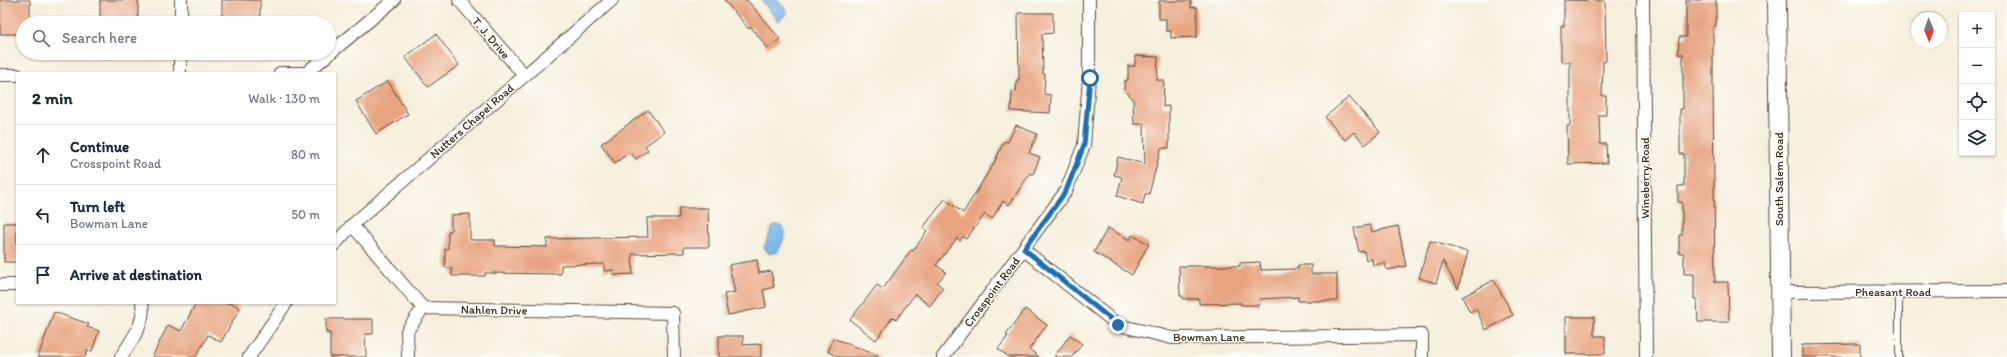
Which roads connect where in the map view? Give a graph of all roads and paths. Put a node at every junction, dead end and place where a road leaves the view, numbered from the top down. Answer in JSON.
{"nodes":[{"id":1,"x":181,"y":0,"type":"edge"},
{"id":2,"x":394,"y":0,"type":"edge"},
{"id":3,"x":458,"y":0,"type":"edge"},
{"id":4,"x":612,"y":0,"type":"edge"},
{"id":5,"x":1089,"y":0,"type":"edge"},
{"id":6,"x":1644,"y":0,"type":"edge"},
{"id":7,"x":1777,"y":0,"type":"edge"},
{"id":8,"x":181,"y":16,"type":"edge"},
{"id":9,"x":336,"y":48,"type":"edge"},
{"id":10,"x":180,"y":60,"type":"edge"},
{"id":11,"x":322,"y":60,"type":"edge"},
{"id":12,"x":180,"y":72,"type":"edge"},
{"id":13,"x":307,"y":72,"type":"edge"},
{"id":14,"x":0,"y":75,"type":"edge"},
{"id":15,"x":16,"y":75,"type":"edge"},
{"id":16,"x":524,"y":75,"type":"junction"},
{"id":17,"x":352,"y":225,"type":"junction"},
{"id":18,"x":336,"y":243,"type":"edge"},
{"id":19,"x":1024,"y":249,"type":"junction"},
{"id":20,"x":0,"y":285,"type":"edge"},
{"id":21,"x":16,"y":285,"type":"edge"},
{"id":22,"x":2007,"y":291,"type":"edge"},
{"id":23,"x":1780,"y":292,"type":"junction"},
{"id":24,"x":1899,"y":292,"type":"junction"},
{"id":25,"x":142,"y":304,"type":"edge"},
{"id":26,"x":285,"y":304,"type":"edge"},
{"id":27,"x":423,"y":308,"type":"junction"},
{"id":28,"x":121,"y":357,"type":"edge"},
{"id":29,"x":249,"y":357,"type":"edge"},
{"id":30,"x":408,"y":357,"type":"edge"},
{"id":31,"x":674,"y":357,"type":"edge"},
{"id":32,"x":943,"y":357,"type":"edge"},
{"id":33,"x":1422,"y":357,"type":"edge"},
{"id":34,"x":1646,"y":357,"type":"edge"},
{"id":35,"x":1781,"y":357,"type":"edge"},
{"id":36,"x":1899,"y":357,"type":"edge"}],
"edges":[{"from":1,"to":8,"type":"street"},
{"from":2,"to":9,"type":"street"},
{"from":3,"to":16,"type":"street","name":"T. J. Drive"},
{"from":4,"to":16,"type":"street","name":"Nutters Chapel Road"},
{"from":5,"to":19,"type":"street","name":"Crosspoint Road"},
{"from":6,"to":34,"type":"street","name":"Wineberry Road"},
{"from":7,"to":23,"type":"street","name":"South Salem Road"},
{"from":10,"to":12,"type":"street"},
{"from":11,"to":13,"type":"street"},
{"from":14,"to":15,"type":"street"},
{"from":16,"to":17,"type":"street","name":"Nutters Chapel Road"},
{"from":17,"to":18,"type":"street","name":"Nutters Chapel Road"},
{"from":17,"to":27,"type":"street"},
{"from":19,"to":32,"type":"street","name":"Crosspoint Road"},
{"from":19,"to":33,"type":"street","name":"Bowman Lane"},
{"from":20,"to":21,"type":"street"},
{"from":22,"to":24,"type":"street","name":"Pheasant Road"},
{"from":23,"to":24,"type":"street","name":"Pheasant Road"},
{"from":23,"to":35,"type":"street","name":"South Salem Road"},
{"from":24,"to":36,"type":"lane"},
{"from":25,"to":28,"type":"street"},
{"from":26,"to":29,"type":"street"},
{"from":27,"to":30,"type":"street"},
{"from":27,"to":31,"type":"street","name":"Nahlen Drive"}]}
